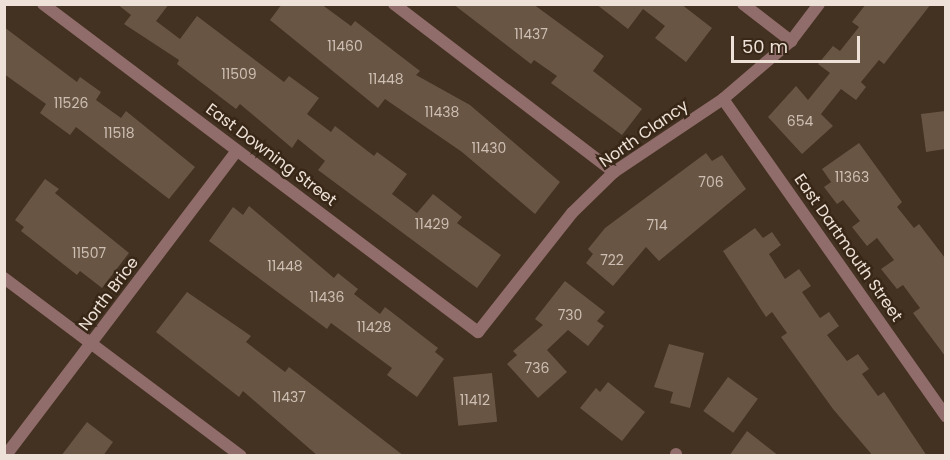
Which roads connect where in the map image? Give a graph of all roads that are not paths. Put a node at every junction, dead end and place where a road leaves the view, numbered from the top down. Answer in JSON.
{"nodes":[{"id":1,"x":44,"y":4,"type":"edge"},
{"id":2,"x":394,"y":4,"type":"edge"},
{"id":3,"x":743,"y":4,"type":"edge"},
{"id":4,"x":819,"y":4,"type":"edge"},
{"id":5,"x":791,"y":40,"type":"junction"},
{"id":6,"x":723,"y":99,"type":"junction"},
{"id":7,"x":237,"y":151,"type":"junction"},
{"id":8,"x":614,"y":172,"type":"junction"},
{"id":9,"x":4,"y":278,"type":"edge"},
{"id":10,"x":478,"y":332,"type":"joint"},
{"id":11,"x":92,"y":344,"type":"junction"},
{"id":12,"x":945,"y":416,"type":"edge"},
{"id":13,"x":5,"y":455,"type":"edge"},
{"id":14,"x":241,"y":456,"type":"edge"}],
"edges":[{"from":1,"to":7,"type":"street","name":"East Downing Street"},
{"from":2,"to":8,"type":"street"},
{"from":3,"to":5,"type":"street"},
{"from":4,"to":5,"type":"street","name":"North Clancy"},
{"from":5,"to":6,"type":"street","name":"North Clancy"},
{"from":6,"to":8,"type":"street","name":"North Clancy"},
{"from":6,"to":12,"type":"street","name":"East Dartmouth Street"},
{"from":7,"to":10,"type":"street","name":"East Downing Street"},
{"from":7,"to":11,"type":"street","name":"North Brice"},
{"from":8,"to":10,"type":"street","name":"North Clancy"},
{"from":9,"to":11,"type":"street"},
{"from":11,"to":13,"type":"street","name":"North Brice"},
{"from":11,"to":14,"type":"street"}]}
